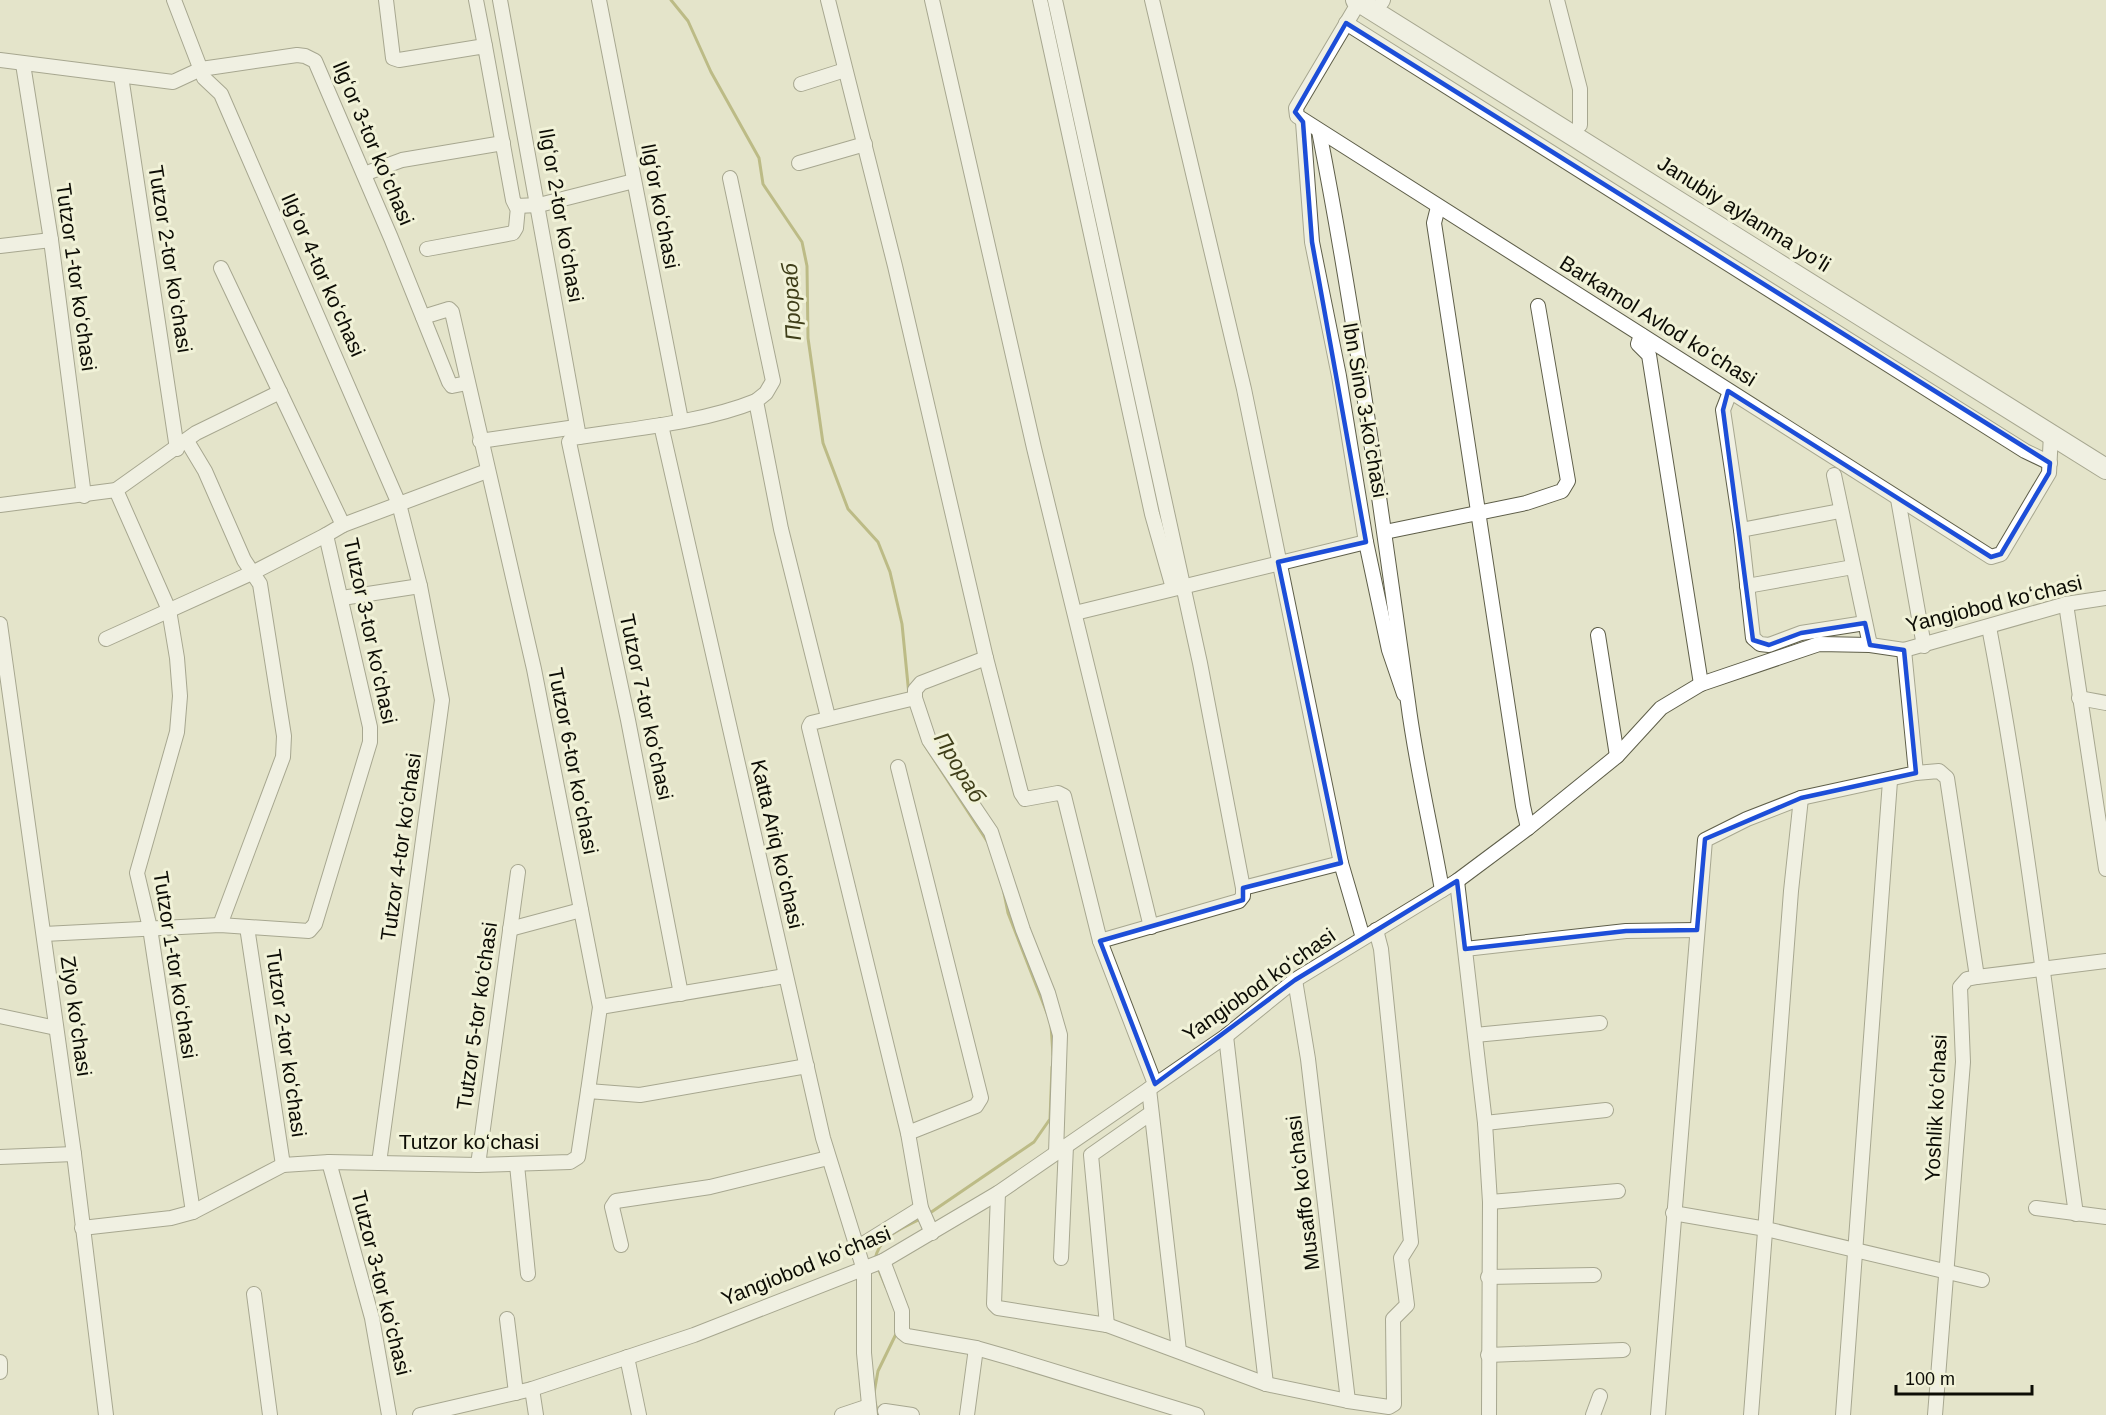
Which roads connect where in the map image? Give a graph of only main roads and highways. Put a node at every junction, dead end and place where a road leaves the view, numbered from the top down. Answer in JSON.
{"nodes":[{"id":1,"x":1381,"y":0,"type":"edge"},
{"id":2,"x":1358,"y":1,"type":"edge"},
{"id":3,"x":2106,"y":454,"type":"edge"},
{"id":4,"x":2106,"y":469,"type":"edge"}],
"edges":[{"from":1,"to":3,"type":"highway","name":"Janubiy aylanma yoʻli"},
{"from":2,"to":4,"type":"highway","name":"Janubiy aylanma yoʻli"}]}
